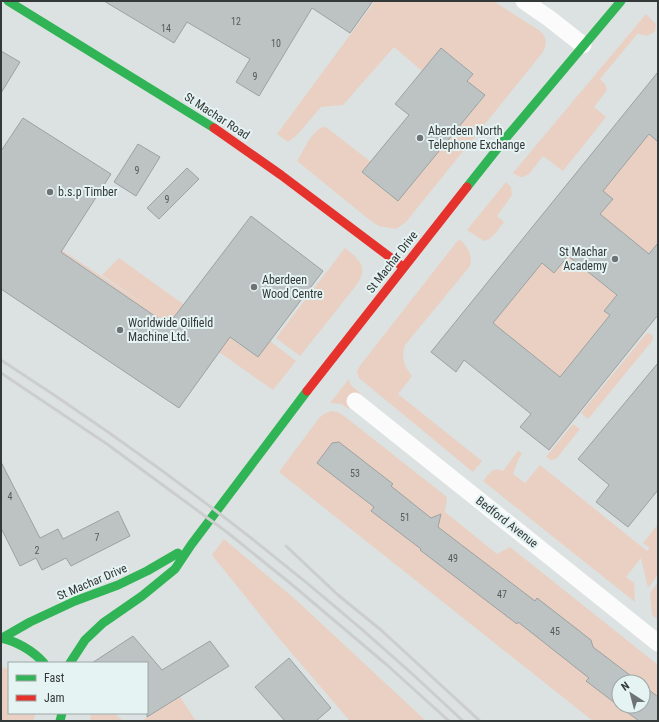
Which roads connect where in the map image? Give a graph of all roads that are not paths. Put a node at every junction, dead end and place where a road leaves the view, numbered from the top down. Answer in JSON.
{"nodes":[{"id":1,"x":8,"y":1,"type":"edge"},
{"id":2,"x":524,"y":1,"type":"edge"},
{"id":3,"x":620,"y":1,"type":"edge"},
{"id":4,"x":583,"y":45,"type":"junction"},
{"id":5,"x":403,"y":267,"type":"junction"},
{"id":6,"x":355,"y":402,"type":"dead end"},
{"id":7,"x":191,"y":545,"type":"junction"},
{"id":8,"x":1,"y":638,"type":"edge"},
{"id":9,"x":658,"y":643,"type":"edge"},
{"id":10,"x":43,"y":662,"type":"edge"},
{"id":11,"x":71,"y":662,"type":"edge"}],
"edges":[{"from":1,"to":5,"type":"main road","name":"St Machar Road"},
{"from":2,"to":4,"type":"street"},
{"from":3,"to":4,"type":"main road","name":"St Machar Drive"},
{"from":4,"to":5,"type":"main road","name":"St Machar Drive"},
{"from":5,"to":7,"type":"main road","name":"St Machar Drive"},
{"from":6,"to":9,"type":"street","name":"Bedford Avenue"},
{"from":7,"to":8,"type":"main road","name":"St Machar Drive"},
{"from":7,"to":11,"type":"main road","name":"St Machar Drive"},
{"from":8,"to":10,"type":"main road"}]}
